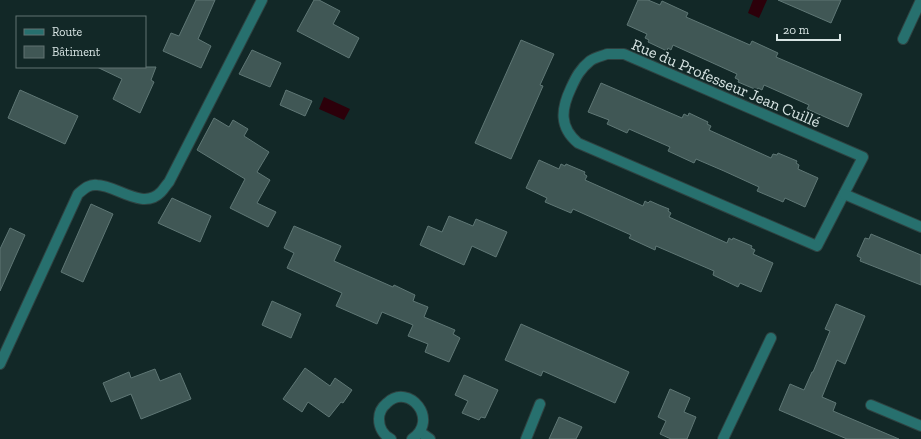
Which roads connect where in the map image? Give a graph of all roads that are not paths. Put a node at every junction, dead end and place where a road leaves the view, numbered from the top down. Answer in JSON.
{"nodes":[{"id":1,"x":262,"y":0,"type":"edge"},
{"id":2,"x":921,"y":0,"type":"edge"},
{"id":3,"x":903,"y":39,"type":"dead end"},
{"id":4,"x":844,"y":194,"type":"junction"},
{"id":5,"x":921,"y":227,"type":"edge"},
{"id":6,"x":771,"y":338,"type":"dead end"},
{"id":7,"x":0,"y":364,"type":"edge"},
{"id":8,"x":540,"y":404,"type":"dead end"},
{"id":9,"x":871,"y":405,"type":"dead end"},
{"id":10,"x":921,"y":426,"type":"edge"},
{"id":11,"x":416,"y":436,"type":"edge"},
{"id":12,"x":391,"y":439,"type":"edge"},
{"id":13,"x":430,"y":439,"type":"edge"},
{"id":14,"x":526,"y":439,"type":"edge"},
{"id":15,"x":723,"y":439,"type":"edge"}],
"edges":[{"from":1,"to":7,"type":"street"},
{"from":2,"to":3,"type":"street"},
{"from":4,"to":4,"type":"street","name":"Rue du Professeur Jean Cuillé"},
{"from":4,"to":5,"type":"street"},
{"from":6,"to":15,"type":"street"},
{"from":8,"to":14,"type":"street"},
{"from":9,"to":10,"type":"street"},
{"from":11,"to":12,"type":"street"},
{"from":11,"to":13,"type":"street"}]}
